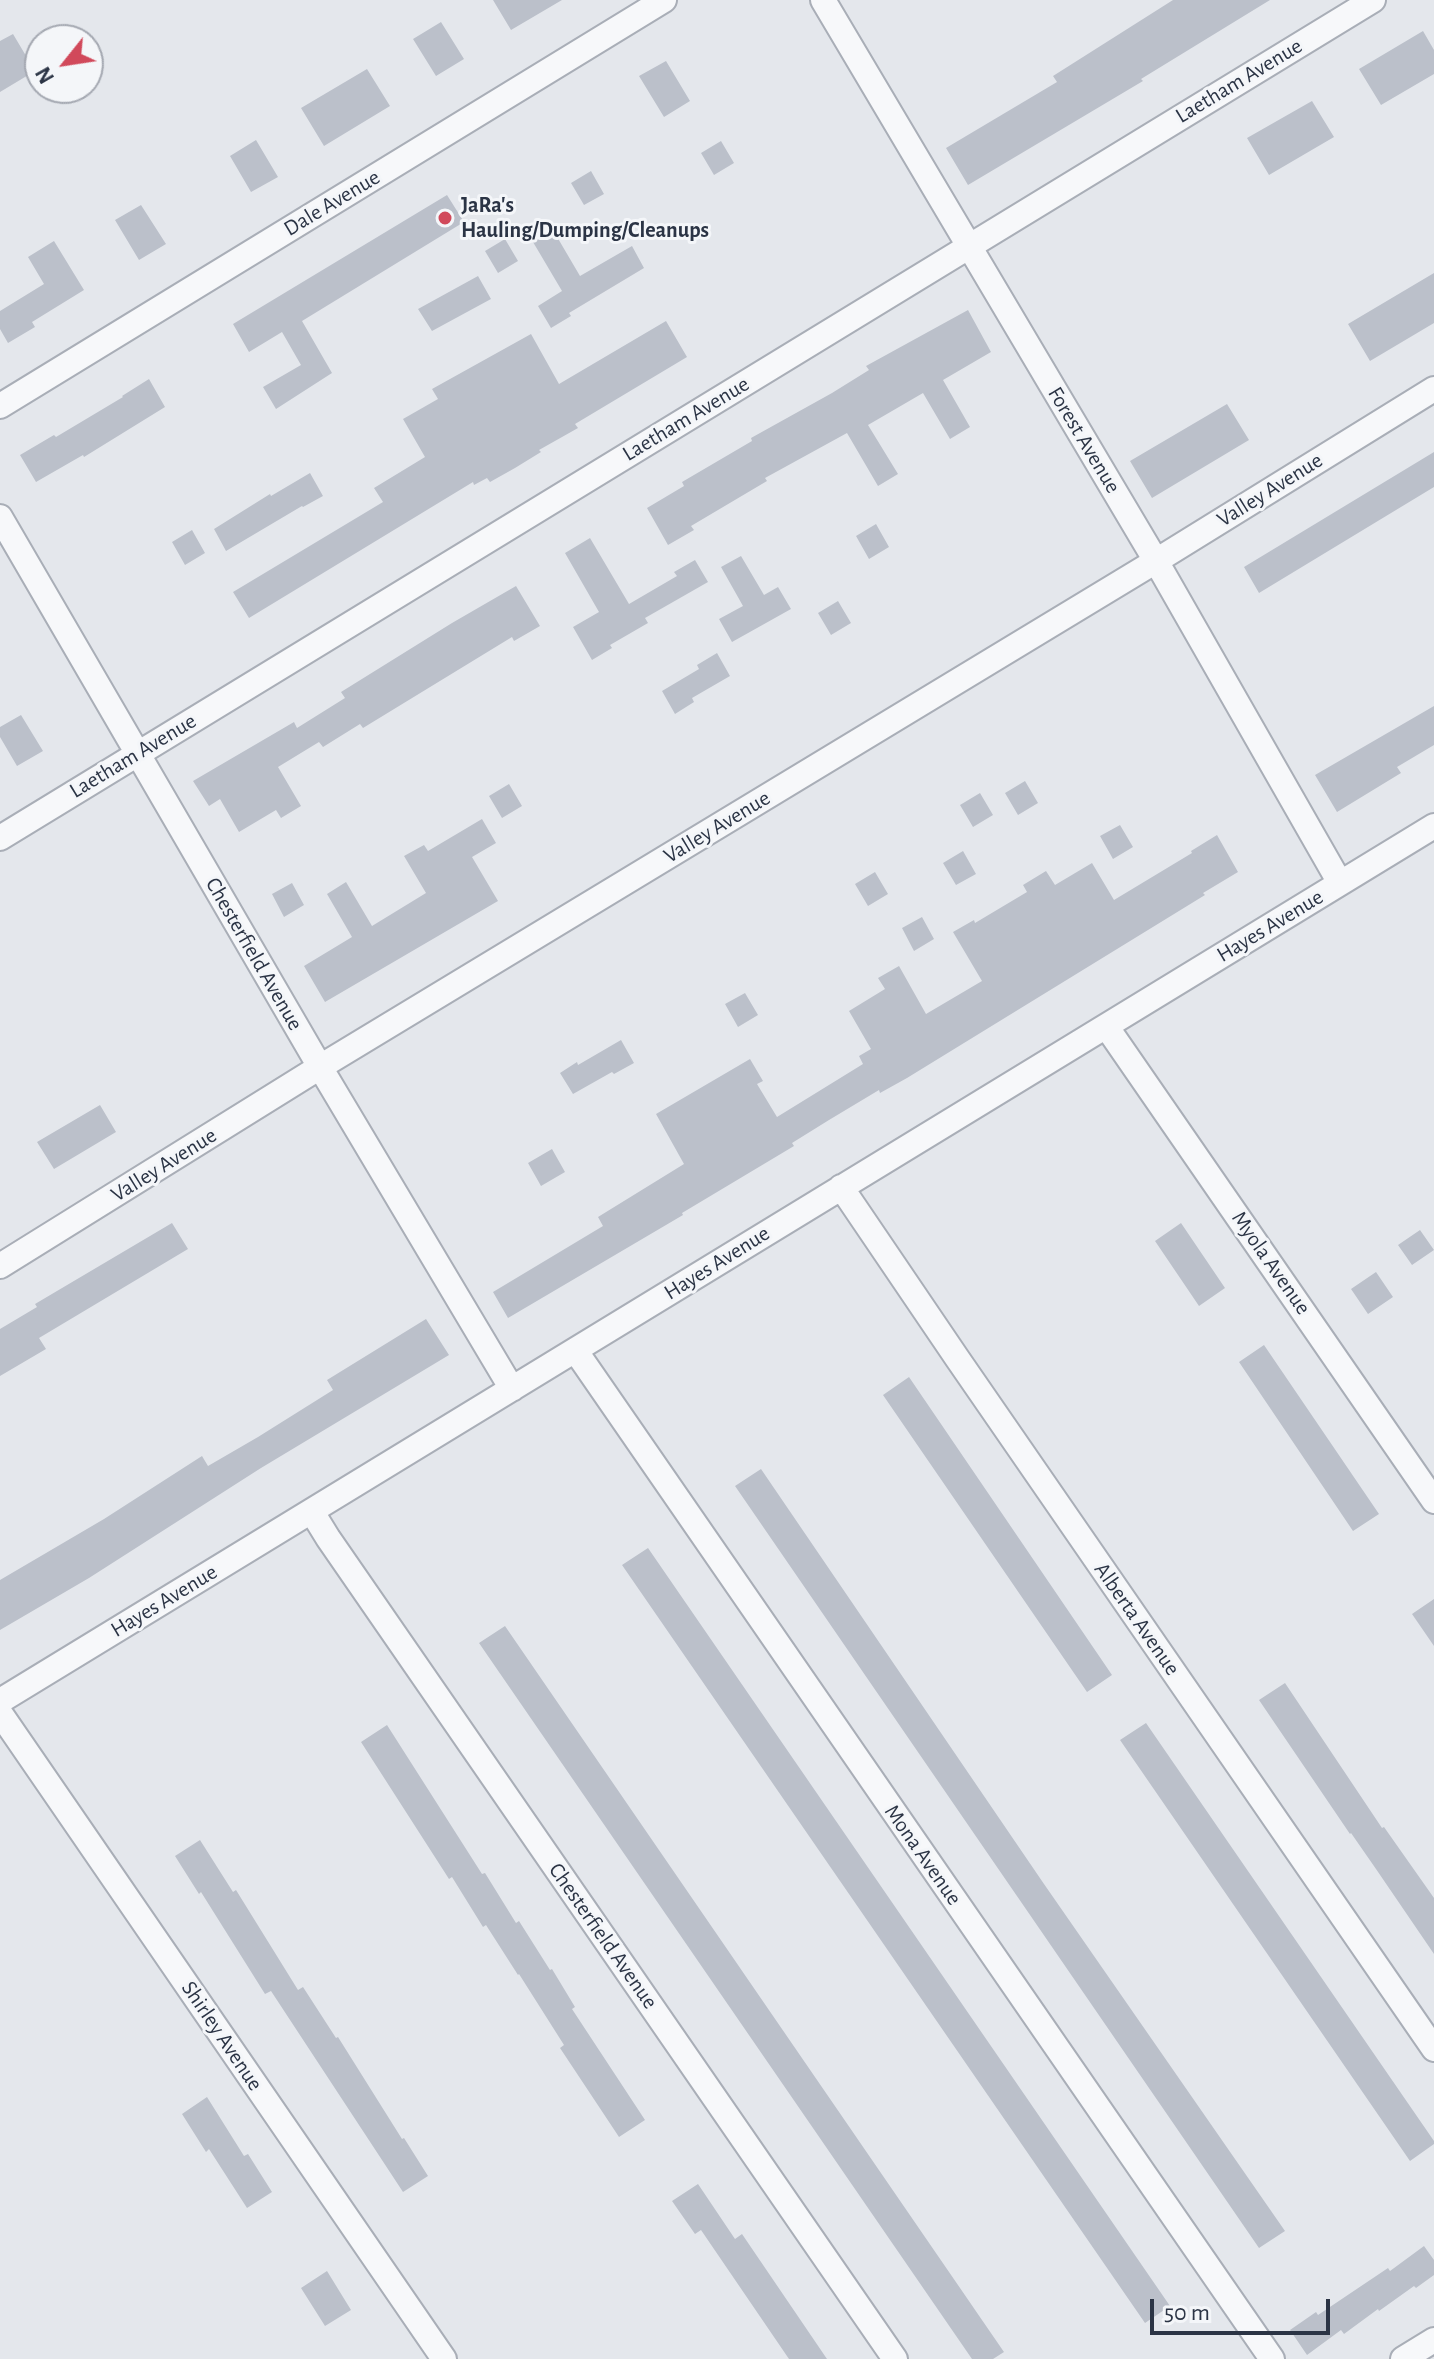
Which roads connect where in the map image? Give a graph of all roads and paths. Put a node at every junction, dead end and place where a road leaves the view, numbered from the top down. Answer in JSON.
{"nodes":[{"id":1,"x":664,"y":0,"type":"edge"},
{"id":2,"x":823,"y":0,"type":"edge"},
{"id":3,"x":1373,"y":0,"type":"edge"},
{"id":4,"x":968,"y":247,"type":"junction"},
{"id":5,"x":1434,"y":389,"type":"edge"},
{"id":6,"x":0,"y":406,"type":"edge"},
{"id":7,"x":0,"y":517,"type":"edge"},
{"id":8,"x":1156,"y":561,"type":"junction"},
{"id":9,"x":138,"y":754,"type":"junction"},
{"id":10,"x":1434,"y":826,"type":"edge"},
{"id":11,"x":0,"y":838,"type":"edge"},
{"id":12,"x":1340,"y":883,"type":"junction"},
{"id":13,"x":1106,"y":1026,"type":"junction"},
{"id":14,"x":320,"y":1067,"type":"junction"},
{"id":15,"x":841,"y":1187,"type":"junction"},
{"id":16,"x":0,"y":1266,"type":"edge"},
{"id":17,"x":575,"y":1350,"type":"junction"},
{"id":18,"x":512,"y":1389,"type":"junction"},
{"id":19,"x":1434,"y":1501,"type":"edge"},
{"id":20,"x":312,"y":1512,"type":"junction"},
{"id":21,"x":0,"y":1701,"type":"edge"},
{"id":22,"x":0,"y":1713,"type":"edge"},
{"id":23,"x":1434,"y":2049,"type":"edge"},
{"id":24,"x":1434,"y":2340,"type":"edge"},
{"id":25,"x":444,"y":2359,"type":"edge"},
{"id":26,"x":895,"y":2359,"type":"edge"},
{"id":27,"x":1272,"y":2359,"type":"edge"},
{"id":28,"x":1403,"y":2359,"type":"edge"}],
"edges":[{"from":1,"to":6,"type":"street","name":"Dale Avenue"},
{"from":2,"to":4,"type":"street","name":"Forest Avenue"},
{"from":3,"to":4,"type":"street","name":"Laetham Avenue"},
{"from":4,"to":8,"type":"street","name":"Forest Avenue"},
{"from":4,"to":9,"type":"street","name":"Laetham Avenue"},
{"from":5,"to":8,"type":"street","name":"Valley Avenue"},
{"from":7,"to":9,"type":"street","name":"Chesterfield Avenue"},
{"from":8,"to":12,"type":"street","name":"Forest Avenue"},
{"from":8,"to":14,"type":"street","name":"Valley Avenue"},
{"from":9,"to":11,"type":"street","name":"Laetham Avenue"},
{"from":9,"to":14,"type":"street","name":"Chesterfield Avenue"},
{"from":10,"to":12,"type":"street","name":"Hayes Avenue"},
{"from":12,"to":13,"type":"street","name":"Hayes Avenue"},
{"from":13,"to":15,"type":"street","name":"Hayes Avenue"},
{"from":13,"to":19,"type":"street","name":"Myola Avenue"},
{"from":14,"to":16,"type":"street","name":"Valley Avenue"},
{"from":14,"to":18,"type":"street","name":"Chesterfield Avenue"},
{"from":15,"to":17,"type":"street","name":"Hayes Avenue"},
{"from":15,"to":23,"type":"street","name":"Alberta Avenue"},
{"from":17,"to":18,"type":"street","name":"Hayes Avenue"},
{"from":17,"to":27,"type":"street","name":"Mona Avenue"},
{"from":18,"to":20,"type":"street","name":"Hayes Avenue"},
{"from":20,"to":21,"type":"street","name":"Hayes Avenue"},
{"from":20,"to":26,"type":"street","name":"Chesterfield Avenue"},
{"from":22,"to":25,"type":"street","name":"Shirley Avenue"},
{"from":24,"to":28,"type":"street"}]}
